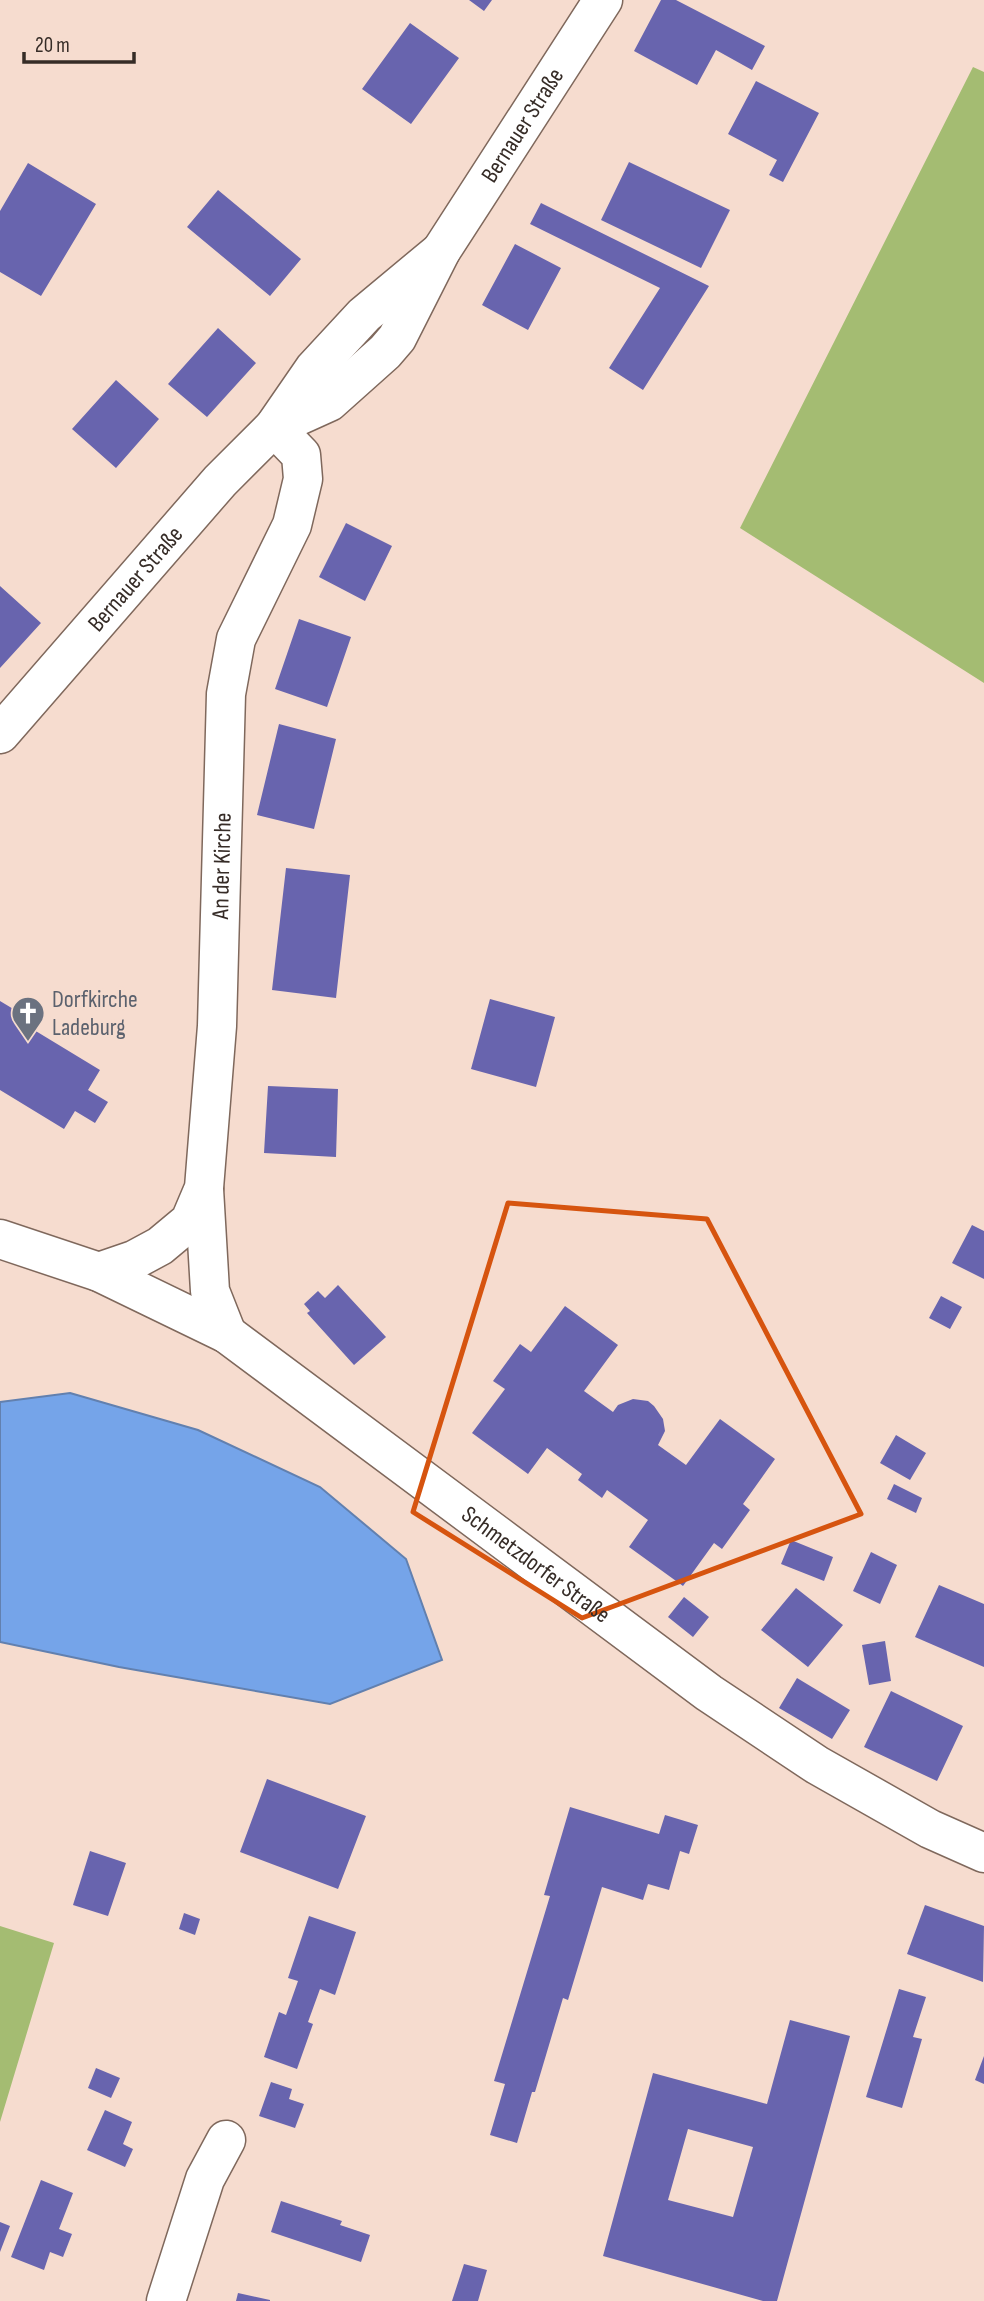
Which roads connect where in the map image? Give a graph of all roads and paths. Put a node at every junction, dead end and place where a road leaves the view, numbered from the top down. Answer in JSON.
{"nodes":[{"id":1,"x":603,"y":0,"type":"edge"},
{"id":2,"x":274,"y":427,"type":"junction"},
{"id":3,"x":0,"y":734,"type":"edge"},
{"id":4,"x":204,"y":1188,"type":"junction"},
{"id":5,"x":0,"y":1238,"type":"edge"},
{"id":6,"x":99,"y":1272,"type":"junction"},
{"id":7,"x":227,"y":1334,"type":"junction"},
{"id":8,"x":984,"y":1853,"type":"edge"},
{"id":9,"x":226,"y":2140,"type":"dead end"},
{"id":10,"x":166,"y":2301,"type":"edge"}],
"edges":[{"from":1,"to":2,"type":"street","name":"Bernauer Straße"},
{"from":2,"to":3,"type":"street","name":"Bernauer Straße"},
{"from":2,"to":4,"type":"street","name":"An der Kirche"},
{"from":4,"to":6,"type":"street","name":"An der Kirche"},
{"from":4,"to":7,"type":"street"},
{"from":5,"to":6,"type":"street"},
{"from":6,"to":7,"type":"street"},
{"from":7,"to":8,"type":"street","name":"Schmetzdorfer Straße"},
{"from":9,"to":10,"type":"street"}]}
